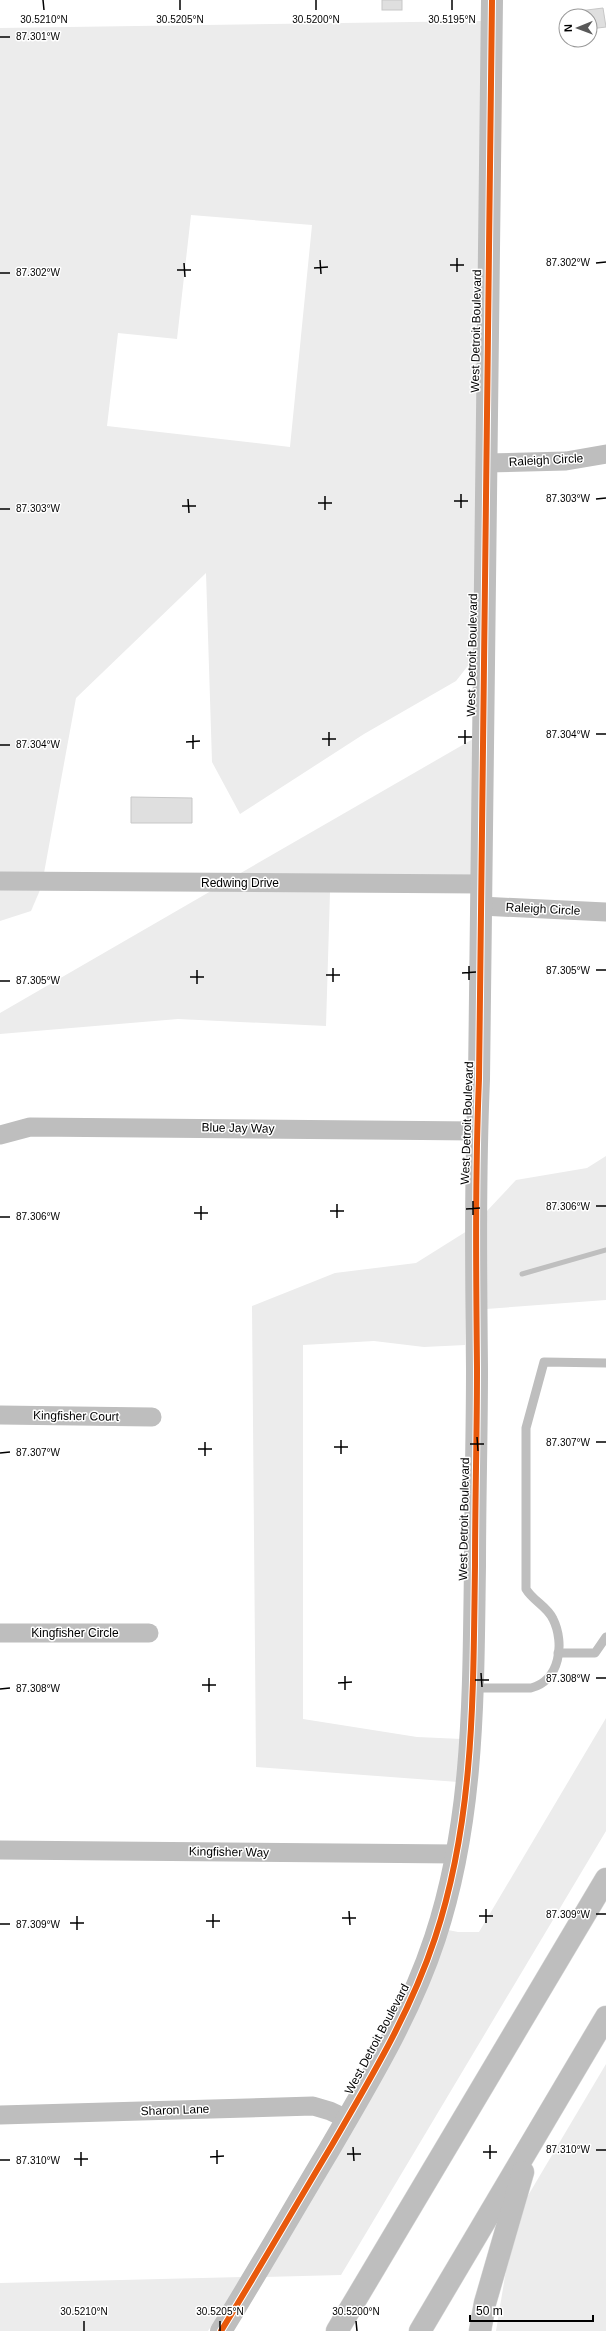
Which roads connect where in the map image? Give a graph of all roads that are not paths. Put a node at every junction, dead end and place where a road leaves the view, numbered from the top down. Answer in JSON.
{"nodes":[{"id":1,"x":492,"y":0,"type":"edge"},
{"id":2,"x":606,"y":454,"type":"edge"},
{"id":3,"x":486,"y":463,"type":"junction"},
{"id":4,"x":0,"y":881,"type":"edge"},
{"id":5,"x":481,"y":884,"type":"junction"},
{"id":6,"x":481,"y":906,"type":"junction"},
{"id":7,"x":606,"y":912,"type":"edge"},
{"id":8,"x":477,"y":1130,"type":"junction"},
{"id":9,"x":0,"y":1135,"type":"edge"},
{"id":10,"x":606,"y":1363,"type":"edge"},
{"id":11,"x":0,"y":1416,"type":"edge"},
{"id":12,"x":152,"y":1417,"type":"dead end"},
{"id":13,"x":0,"y":1633,"type":"edge"},
{"id":14,"x":149,"y":1633,"type":"dead end"},
{"id":15,"x":606,"y":1638,"type":"edge"},
{"id":16,"x":558,"y":1653,"type":"junction"},
{"id":17,"x":474,"y":1688,"type":"junction"},
{"id":18,"x":0,"y":1850,"type":"edge"},
{"id":19,"x":457,"y":1854,"type":"junction"},
{"id":20,"x":606,"y":1879,"type":"edge"},
{"id":21,"x":606,"y":2017,"type":"edge"},
{"id":22,"x":0,"y":2115,"type":"edge"},
{"id":23,"x":347,"y":2119,"type":"junction"},
{"id":24,"x":532,"y":2140,"type":"junction"},
{"id":25,"x":338,"y":2329,"type":"edge"},
{"id":26,"x":221,"y":2331,"type":"edge"},
{"id":27,"x":420,"y":2331,"type":"edge"},
{"id":28,"x":480,"y":2331,"type":"edge"}],
"edges":[{"from":1,"to":3,"type":"main road","name":"West Detroit Boulevard"},
{"from":2,"to":3,"type":"street","name":"Raleigh Circle"},
{"from":3,"to":5,"type":"main road","name":"West Detroit Boulevard"},
{"from":4,"to":5,"type":"street","name":"Redwing Drive"},
{"from":5,"to":6,"type":"main road","name":"West Detroit Boulevard"},
{"from":6,"to":7,"type":"street","name":"Raleigh Circle"},
{"from":6,"to":8,"type":"main road","name":"West Detroit Boulevard"},
{"from":8,"to":9,"type":"street","name":"Blue Jay Way"},
{"from":8,"to":17,"type":"main road","name":"West Detroit Boulevard"},
{"from":10,"to":16,"type":"lane"},
{"from":11,"to":12,"type":"street","name":"Kingfisher Court"},
{"from":13,"to":14,"type":"street","name":"Kingfisher Circle"},
{"from":15,"to":16,"type":"lane"},
{"from":16,"to":17,"type":"lane"},
{"from":17,"to":19,"type":"main road","name":"West Detroit Boulevard"},
{"from":18,"to":19,"type":"street","name":"Kingfisher Way"},
{"from":19,"to":23,"type":"main road","name":"West Detroit Boulevard"},
{"from":20,"to":25,"type":"main road"},
{"from":21,"to":24,"type":"main road"},
{"from":22,"to":23,"type":"street","name":"Sharon Lane"},
{"from":23,"to":26,"type":"main road","name":"West Detroit Boulevard"},
{"from":24,"to":27,"type":"main road"},
{"from":24,"to":28,"type":"main road"}]}
